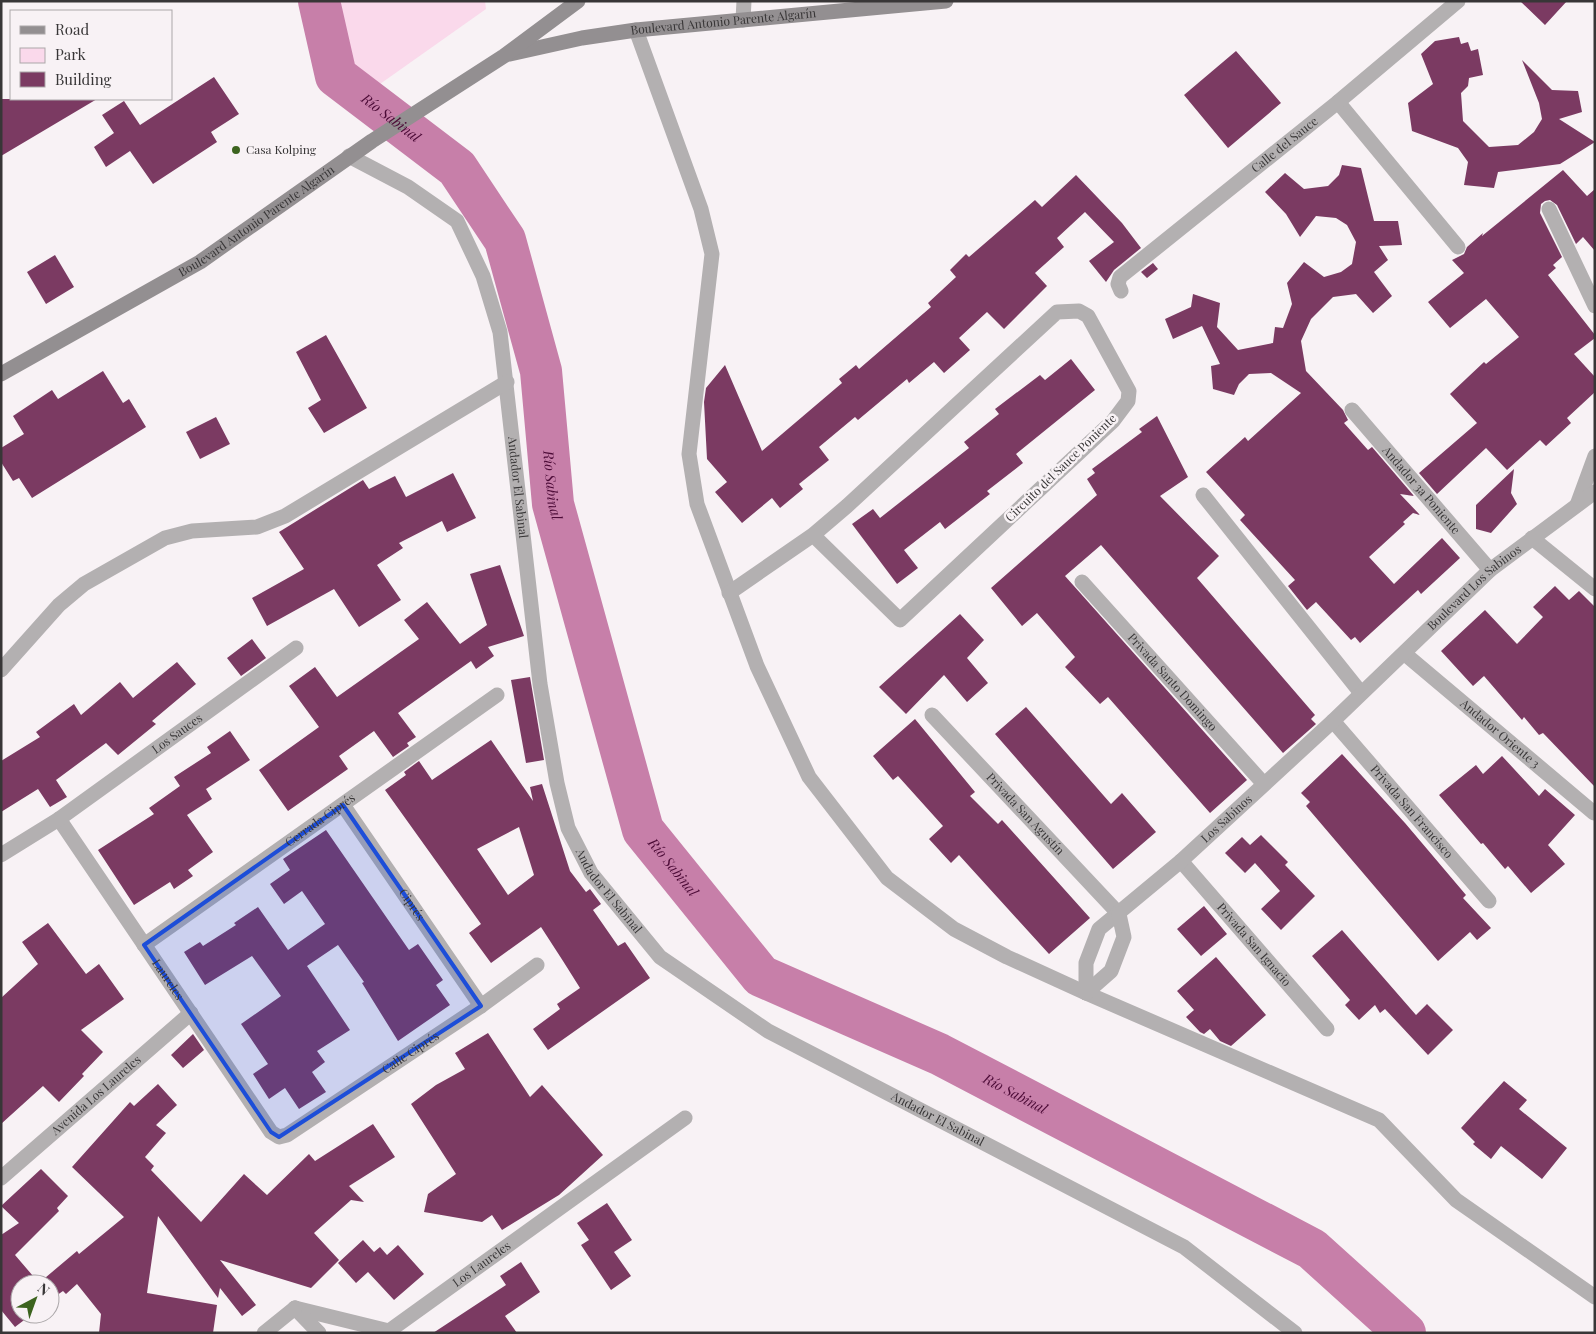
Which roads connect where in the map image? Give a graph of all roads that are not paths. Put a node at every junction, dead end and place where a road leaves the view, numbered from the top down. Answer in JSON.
{"nodes":[{"id":1,"x":578,"y":1,"type":"edge"},
{"id":2,"x":744,"y":1,"type":"edge"},
{"id":3,"x":946,"y":1,"type":"edge"},
{"id":4,"x":1458,"y":1,"type":"edge"},
{"id":5,"x":897,"y":4,"type":"edge"},
{"id":6,"x":743,"y":20,"type":"junction"},
{"id":7,"x":636,"y":30,"type":"junction"},
{"id":8,"x":499,"y":59,"type":"junction"},
{"id":9,"x":1338,"y":102,"type":"junction"},
{"id":10,"x":349,"y":156,"type":"junction"},
{"id":11,"x":1549,"y":209,"type":"dead end"},
{"id":12,"x":1458,"y":247,"type":"dead end"},
{"id":13,"x":1121,"y":290,"type":"dead end"},
{"id":14,"x":1595,"y":306,"type":"edge"},
{"id":15,"x":1,"y":374,"type":"edge"},
{"id":16,"x":507,"y":382,"type":"junction"},
{"id":17,"x":1352,"y":410,"type":"dead end"},
{"id":18,"x":1595,"y":456,"type":"edge"},
{"id":19,"x":1595,"y":492,"type":"edge"},
{"id":20,"x":1203,"y":495,"type":"dead end"},
{"id":21,"x":1577,"y":505,"type":"junction"},
{"id":22,"x":813,"y":535,"type":"junction"},
{"id":23,"x":1532,"y":538,"type":"junction"},
{"id":24,"x":1490,"y":570,"type":"junction"},
{"id":25,"x":1082,"y":582,"type":"dead end"},
{"id":26,"x":1595,"y":589,"type":"edge"},
{"id":27,"x":729,"y":593,"type":"junction"},
{"id":28,"x":296,"y":648,"type":"dead end"},
{"id":29,"x":1405,"y":654,"type":"junction"},
{"id":30,"x":1,"y":670,"type":"edge"},
{"id":31,"x":1361,"y":693,"type":"junction"},
{"id":32,"x":497,"y":695,"type":"dead end"},
{"id":33,"x":932,"y":715,"type":"dead end"},
{"id":34,"x":1333,"y":721,"type":"junction"},
{"id":35,"x":1263,"y":783,"type":"junction"},
{"id":36,"x":342,"y":805,"type":"junction"},
{"id":37,"x":1594,"y":813,"type":"edge"},
{"id":38,"x":58,"y":819,"type":"junction"},
{"id":39,"x":1,"y":855,"type":"edge"},
{"id":40,"x":1181,"y":860,"type":"junction"},
{"id":41,"x":1489,"y":902,"type":"dead end"},
{"id":42,"x":1119,"y":914,"type":"junction"},
{"id":43,"x":144,"y":945,"type":"junction"},
{"id":44,"x":537,"y":965,"type":"dead end"},
{"id":45,"x":1086,"y":993,"type":"junction"},
{"id":46,"x":481,"y":1006,"type":"junction"},
{"id":47,"x":191,"y":1013,"type":"junction"},
{"id":48,"x":1327,"y":1029,"type":"dead end"},
{"id":49,"x":685,"y":1118,"type":"dead end"},
{"id":50,"x":279,"y":1137,"type":"joint"},
{"id":51,"x":1,"y":1178,"type":"edge"},
{"id":52,"x":1595,"y":1297,"type":"edge"},
{"id":53,"x":295,"y":1308,"type":"junction"},
{"id":54,"x":390,"y":1332,"type":"edge"},
{"id":55,"x":264,"y":1333,"type":"edge"},
{"id":56,"x":320,"y":1333,"type":"edge"},
{"id":57,"x":1295,"y":1333,"type":"edge"}],
"edges":[{"from":1,"to":8,"type":"main road","name":"Boulevard Antonio Parente Algarín"},
{"from":2,"to":6,"type":"street"},
{"from":3,"to":5,"type":"main road","name":"Boulevard Antonio Parente Algarín"},
{"from":4,"to":9,"type":"street","name":"Calle del Sauce"},
{"from":5,"to":6,"type":"main road","name":"Boulevard Antonio Parente Algarín"},
{"from":6,"to":7,"type":"main road","name":"Boulevard Antonio Parente Algarín"},
{"from":7,"to":8,"type":"main road","name":"Boulevard Antonio Parente Algarín"},
{"from":7,"to":27,"type":"street"},
{"from":8,"to":10,"type":"main road","name":"Boulevard Antonio Parente Algarín"},
{"from":9,"to":12,"type":"street"},
{"from":9,"to":13,"type":"street","name":"Calle del Sauce"},
{"from":10,"to":15,"type":"main road","name":"Boulevard Antonio Parente Algarín"},
{"from":10,"to":16,"type":"street","name":"Andador El Sabinal"},
{"from":11,"to":14,"type":"street"},
{"from":16,"to":30,"type":"street"},
{"from":16,"to":57,"type":"street","name":"Andador El Sabinal"},
{"from":17,"to":24,"type":"street","name":"Andador 3a Poniente"},
{"from":18,"to":21,"type":"street"},
{"from":19,"to":21,"type":"street","name":"Boulevard Los Sabinos"},
{"from":20,"to":31,"type":"street"},
{"from":21,"to":23,"type":"street","name":"Boulevard Los Sabinos"},
{"from":22,"to":22,"type":"street","name":"Circuito del Sauce Poniente"},
{"from":22,"to":27,"type":"street","name":"Circuito del Sauce Poniente"},
{"from":23,"to":24,"type":"street","name":"Boulevard Los Sabinos"},
{"from":23,"to":26,"type":"street"},
{"from":24,"to":29,"type":"street","name":"Boulevard Los Sabinos"},
{"from":25,"to":35,"type":"street","name":"Privada Santo Domingo"},
{"from":27,"to":45,"type":"street"},
{"from":28,"to":38,"type":"street","name":"Los Sauces"},
{"from":29,"to":31,"type":"street","name":"Boulevard Los Sabinos"},
{"from":29,"to":37,"type":"street","name":"Andador Oriente 3"},
{"from":31,"to":34,"type":"street","name":"Boulevard Los Sabinos"},
{"from":32,"to":36,"type":"street","name":"Cerrada Ciprés"},
{"from":33,"to":42,"type":"street","name":"Privada San Agustín"},
{"from":34,"to":35,"type":"street","name":"Los Sabinos"},
{"from":34,"to":41,"type":"street","name":"Privada San Francisco"},
{"from":35,"to":40,"type":"street","name":"Los Sabinos"},
{"from":36,"to":43,"type":"street","name":"Cerrada Ciprés"},
{"from":36,"to":46,"type":"street","name":"Ciprés"},
{"from":38,"to":39,"type":"street","name":"Los Sauces"},
{"from":38,"to":43,"type":"street","name":"Laureles"},
{"from":40,"to":42,"type":"street","name":"Los Sabinos"},
{"from":40,"to":48,"type":"street","name":"Privada San Ignacio"},
{"from":42,"to":45,"type":"street","name":"Los Sabinos"},
{"from":42,"to":45,"type":"street"},
{"from":43,"to":47,"type":"street","name":"Laureles"},
{"from":44,"to":46,"type":"street","name":"Calle Ciprés"},
{"from":45,"to":52,"type":"street"},
{"from":46,"to":50,"type":"street","name":"Calle Ciprés"},
{"from":47,"to":50,"type":"street","name":"Laureles"},
{"from":47,"to":51,"type":"street","name":"Avenida Los Laureles"},
{"from":49,"to":54,"type":"street","name":"Los Laureles"},
{"from":53,"to":54,"type":"street","name":"Los Laureles"},
{"from":53,"to":55,"type":"street"},
{"from":53,"to":56,"type":"street"}]}
